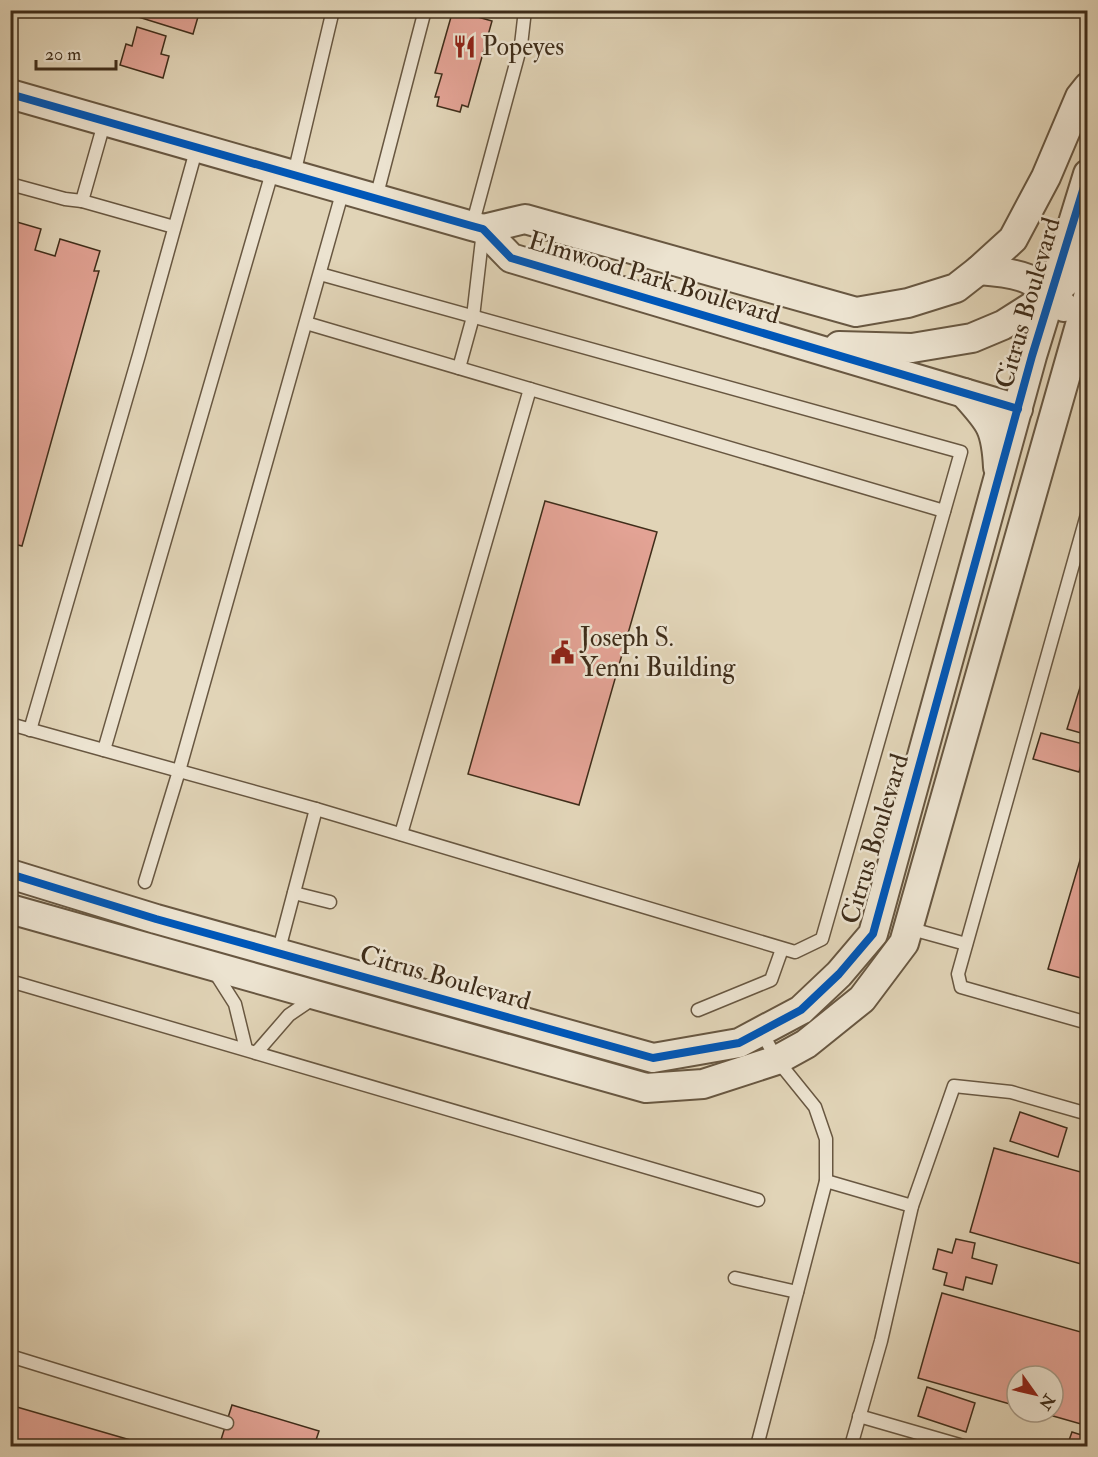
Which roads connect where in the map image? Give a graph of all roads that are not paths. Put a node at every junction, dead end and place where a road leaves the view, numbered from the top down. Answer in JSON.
{"nodes":[{"id":1,"x":333,"y":10,"type":"edge"},
{"id":2,"x":425,"y":10,"type":"edge"},
{"id":3,"x":525,"y":10,"type":"edge"},
{"id":4,"x":1088,"y":87,"type":"edge"},
{"id":5,"x":10,"y":94,"type":"edge"},
{"id":6,"x":105,"y":120,"type":"junction"},
{"id":7,"x":197,"y":146,"type":"junction"},
{"id":8,"x":283,"y":171,"type":"junction"},
{"id":9,"x":1088,"y":174,"type":"edge"},
{"id":10,"x":10,"y":184,"type":"edge"},
{"id":11,"x":344,"y":188,"type":"junction"},
{"id":12,"x":376,"y":198,"type":"junction"},
{"id":13,"x":82,"y":201,"type":"junction"},
{"id":14,"x":174,"y":227,"type":"junction"},
{"id":15,"x":477,"y":227,"type":"junction"},
{"id":16,"x":1088,"y":250,"type":"edge"},
{"id":17,"x":979,"y":270,"type":"junction"},
{"id":18,"x":320,"y":274,"type":"junction"},
{"id":19,"x":1052,"y":294,"type":"junction"},
{"id":20,"x":1088,"y":297,"type":"edge"},
{"id":21,"x":474,"y":317,"type":"junction"},
{"id":22,"x":306,"y":323,"type":"junction"},
{"id":23,"x":1077,"y":333,"type":"junction"},
{"id":24,"x":807,"y":346,"type":"junction"},
{"id":25,"x":459,"y":368,"type":"junction"},
{"id":26,"x":530,"y":389,"type":"junction"},
{"id":27,"x":964,"y":393,"type":"junction"},
{"id":28,"x":1018,"y":409,"type":"junction"},
{"id":29,"x":999,"y":480,"type":"junction"},
{"id":30,"x":944,"y":511,"type":"junction"},
{"id":31,"x":1088,"y":511,"type":"edge"},
{"id":32,"x":10,"y":724,"type":"edge"},
{"id":33,"x":30,"y":730,"type":"junction"},
{"id":34,"x":104,"y":750,"type":"junction"},
{"id":35,"x":179,"y":771,"type":"junction"},
{"id":36,"x":316,"y":809,"type":"junction"},
{"id":37,"x":401,"y":834,"type":"junction"},
{"id":38,"x":10,"y":874,"type":"edge"},
{"id":39,"x":145,"y":882,"type":"dead end"},
{"id":40,"x":294,"y":893,"type":"junction"},
{"id":41,"x":330,"y":902,"type":"dead end"},
{"id":42,"x":10,"y":909,"type":"edge"},
{"id":43,"x":908,"y":928,"type":"junction"},
{"id":44,"x":966,"y":944,"type":"junction"},
{"id":45,"x":782,"y":949,"type":"junction"},
{"id":46,"x":210,"y":965,"type":"junction"},
{"id":47,"x":275,"y":968,"type":"junction"},
{"id":48,"x":10,"y":981,"type":"edge"},
{"id":49,"x":318,"y":996,"type":"junction"},
{"id":50,"x":698,"y":1010,"type":"dead end"},
{"id":51,"x":1088,"y":1023,"type":"edge"},
{"id":52,"x":761,"y":1031,"type":"junction"},
{"id":53,"x":251,"y":1051,"type":"junction"},
{"id":54,"x":777,"y":1060,"type":"junction"},
{"id":55,"x":1088,"y":1114,"type":"edge"},
{"id":56,"x":826,"y":1181,"type":"junction"},
{"id":57,"x":758,"y":1200,"type":"dead end"},
{"id":58,"x":912,"y":1206,"type":"junction"},
{"id":59,"x":735,"y":1278,"type":"dead end"},
{"id":60,"x":797,"y":1292,"type":"junction"},
{"id":61,"x":10,"y":1356,"type":"edge"},
{"id":62,"x":859,"y":1416,"type":"junction"},
{"id":63,"x":226,"y":1423,"type":"dead end"},
{"id":64,"x":758,"y":1446,"type":"edge"},
{"id":65,"x":851,"y":1446,"type":"edge"},
{"id":66,"x":963,"y":1446,"type":"edge"}],
"edges":[{"from":1,"to":8,"type":"lane"},
{"from":2,"to":12,"type":"lane"},
{"from":3,"to":15,"type":"lane"},
{"from":4,"to":17,"type":"street","name":"Elmwood Park Boulevard"},
{"from":5,"to":6,"type":"street","name":"Elmwood Park Boulevard"},
{"from":6,"to":7,"type":"street","name":"Elmwood Park Boulevard"},
{"from":6,"to":13,"type":"lane"},
{"from":7,"to":8,"type":"street","name":"Elmwood Park Boulevard"},
{"from":7,"to":14,"type":"lane"},
{"from":8,"to":11,"type":"street","name":"Elmwood Park Boulevard"},
{"from":8,"to":34,"type":"lane"},
{"from":9,"to":19,"type":"street","name":"Citrus Boulevard"},
{"from":10,"to":13,"type":"lane"},
{"from":11,"to":12,"type":"street","name":"Elmwood Park Boulevard"},
{"from":11,"to":18,"type":"lane"},
{"from":12,"to":15,"type":"street","name":"Elmwood Park Boulevard"},
{"from":13,"to":14,"type":"lane"},
{"from":14,"to":33,"type":"lane"},
{"from":15,"to":17,"type":"street","name":"Elmwood Park Boulevard"},
{"from":15,"to":21,"type":"lane"},
{"from":15,"to":24,"type":"street","name":"Elmwood Park Boulevard"},
{"from":16,"to":19,"type":"street","name":"Elmwood Park Boulevard"},
{"from":17,"to":19,"type":"street"},
{"from":18,"to":21,"type":"lane"},
{"from":18,"to":22,"type":"lane"},
{"from":19,"to":23,"type":"street"},
{"from":19,"to":24,"type":"street","name":"Elmwood Park Boulevard"},
{"from":19,"to":28,"type":"street","name":"Citrus Boulevard"},
{"from":20,"to":23,"type":"street","name":"Citrus Boulevard"},
{"from":21,"to":25,"type":"lane"},
{"from":21,"to":30,"type":"lane"},
{"from":22,"to":25,"type":"lane"},
{"from":22,"to":35,"type":"lane"},
{"from":23,"to":43,"type":"street","name":"Citrus Boulevard"},
{"from":24,"to":27,"type":"street","name":"Elmwood Park Boulevard"},
{"from":25,"to":26,"type":"lane"},
{"from":26,"to":30,"type":"lane"},
{"from":26,"to":37,"type":"lane"},
{"from":27,"to":28,"type":"street","name":"Elmwood Park Boulevard"},
{"from":27,"to":29,"type":"street"},
{"from":28,"to":29,"type":"street","name":"Citrus Boulevard"},
{"from":29,"to":52,"type":"street","name":"Citrus Boulevard"},
{"from":30,"to":45,"type":"lane"},
{"from":31,"to":44,"type":"lane"},
{"from":32,"to":33,"type":"lane"},
{"from":33,"to":34,"type":"lane"},
{"from":34,"to":35,"type":"lane"},
{"from":35,"to":36,"type":"lane"},
{"from":35,"to":39,"type":"lane"},
{"from":36,"to":37,"type":"lane"},
{"from":36,"to":40,"type":"lane"},
{"from":37,"to":45,"type":"lane"},
{"from":38,"to":47,"type":"street","name":"Citrus Boulevard"},
{"from":40,"to":41,"type":"lane"},
{"from":40,"to":47,"type":"lane"},
{"from":42,"to":46,"type":"street","name":"Citrus Boulevard"},
{"from":43,"to":44,"type":"lane"},
{"from":43,"to":54,"type":"street","name":"Citrus Boulevard"},
{"from":44,"to":51,"type":"lane"},
{"from":45,"to":50,"type":"lane"},
{"from":46,"to":47,"type":"street","name":"Citrus Boulevard"},
{"from":46,"to":53,"type":"lane"},
{"from":47,"to":49,"type":"street","name":"Citrus Boulevard"},
{"from":47,"to":52,"type":"street","name":"Citrus Boulevard"},
{"from":48,"to":53,"type":"lane"},
{"from":49,"to":53,"type":"lane"},
{"from":49,"to":54,"type":"street","name":"Citrus Boulevard"},
{"from":52,"to":54,"type":"lane"},
{"from":53,"to":57,"type":"lane"},
{"from":54,"to":56,"type":"lane"},
{"from":55,"to":58,"type":"lane"},
{"from":56,"to":58,"type":"lane"},
{"from":56,"to":60,"type":"lane"},
{"from":58,"to":62,"type":"lane"},
{"from":59,"to":60,"type":"lane"},
{"from":60,"to":64,"type":"lane"},
{"from":61,"to":63,"type":"lane"},
{"from":62,"to":65,"type":"lane"},
{"from":62,"to":66,"type":"lane"}]}
